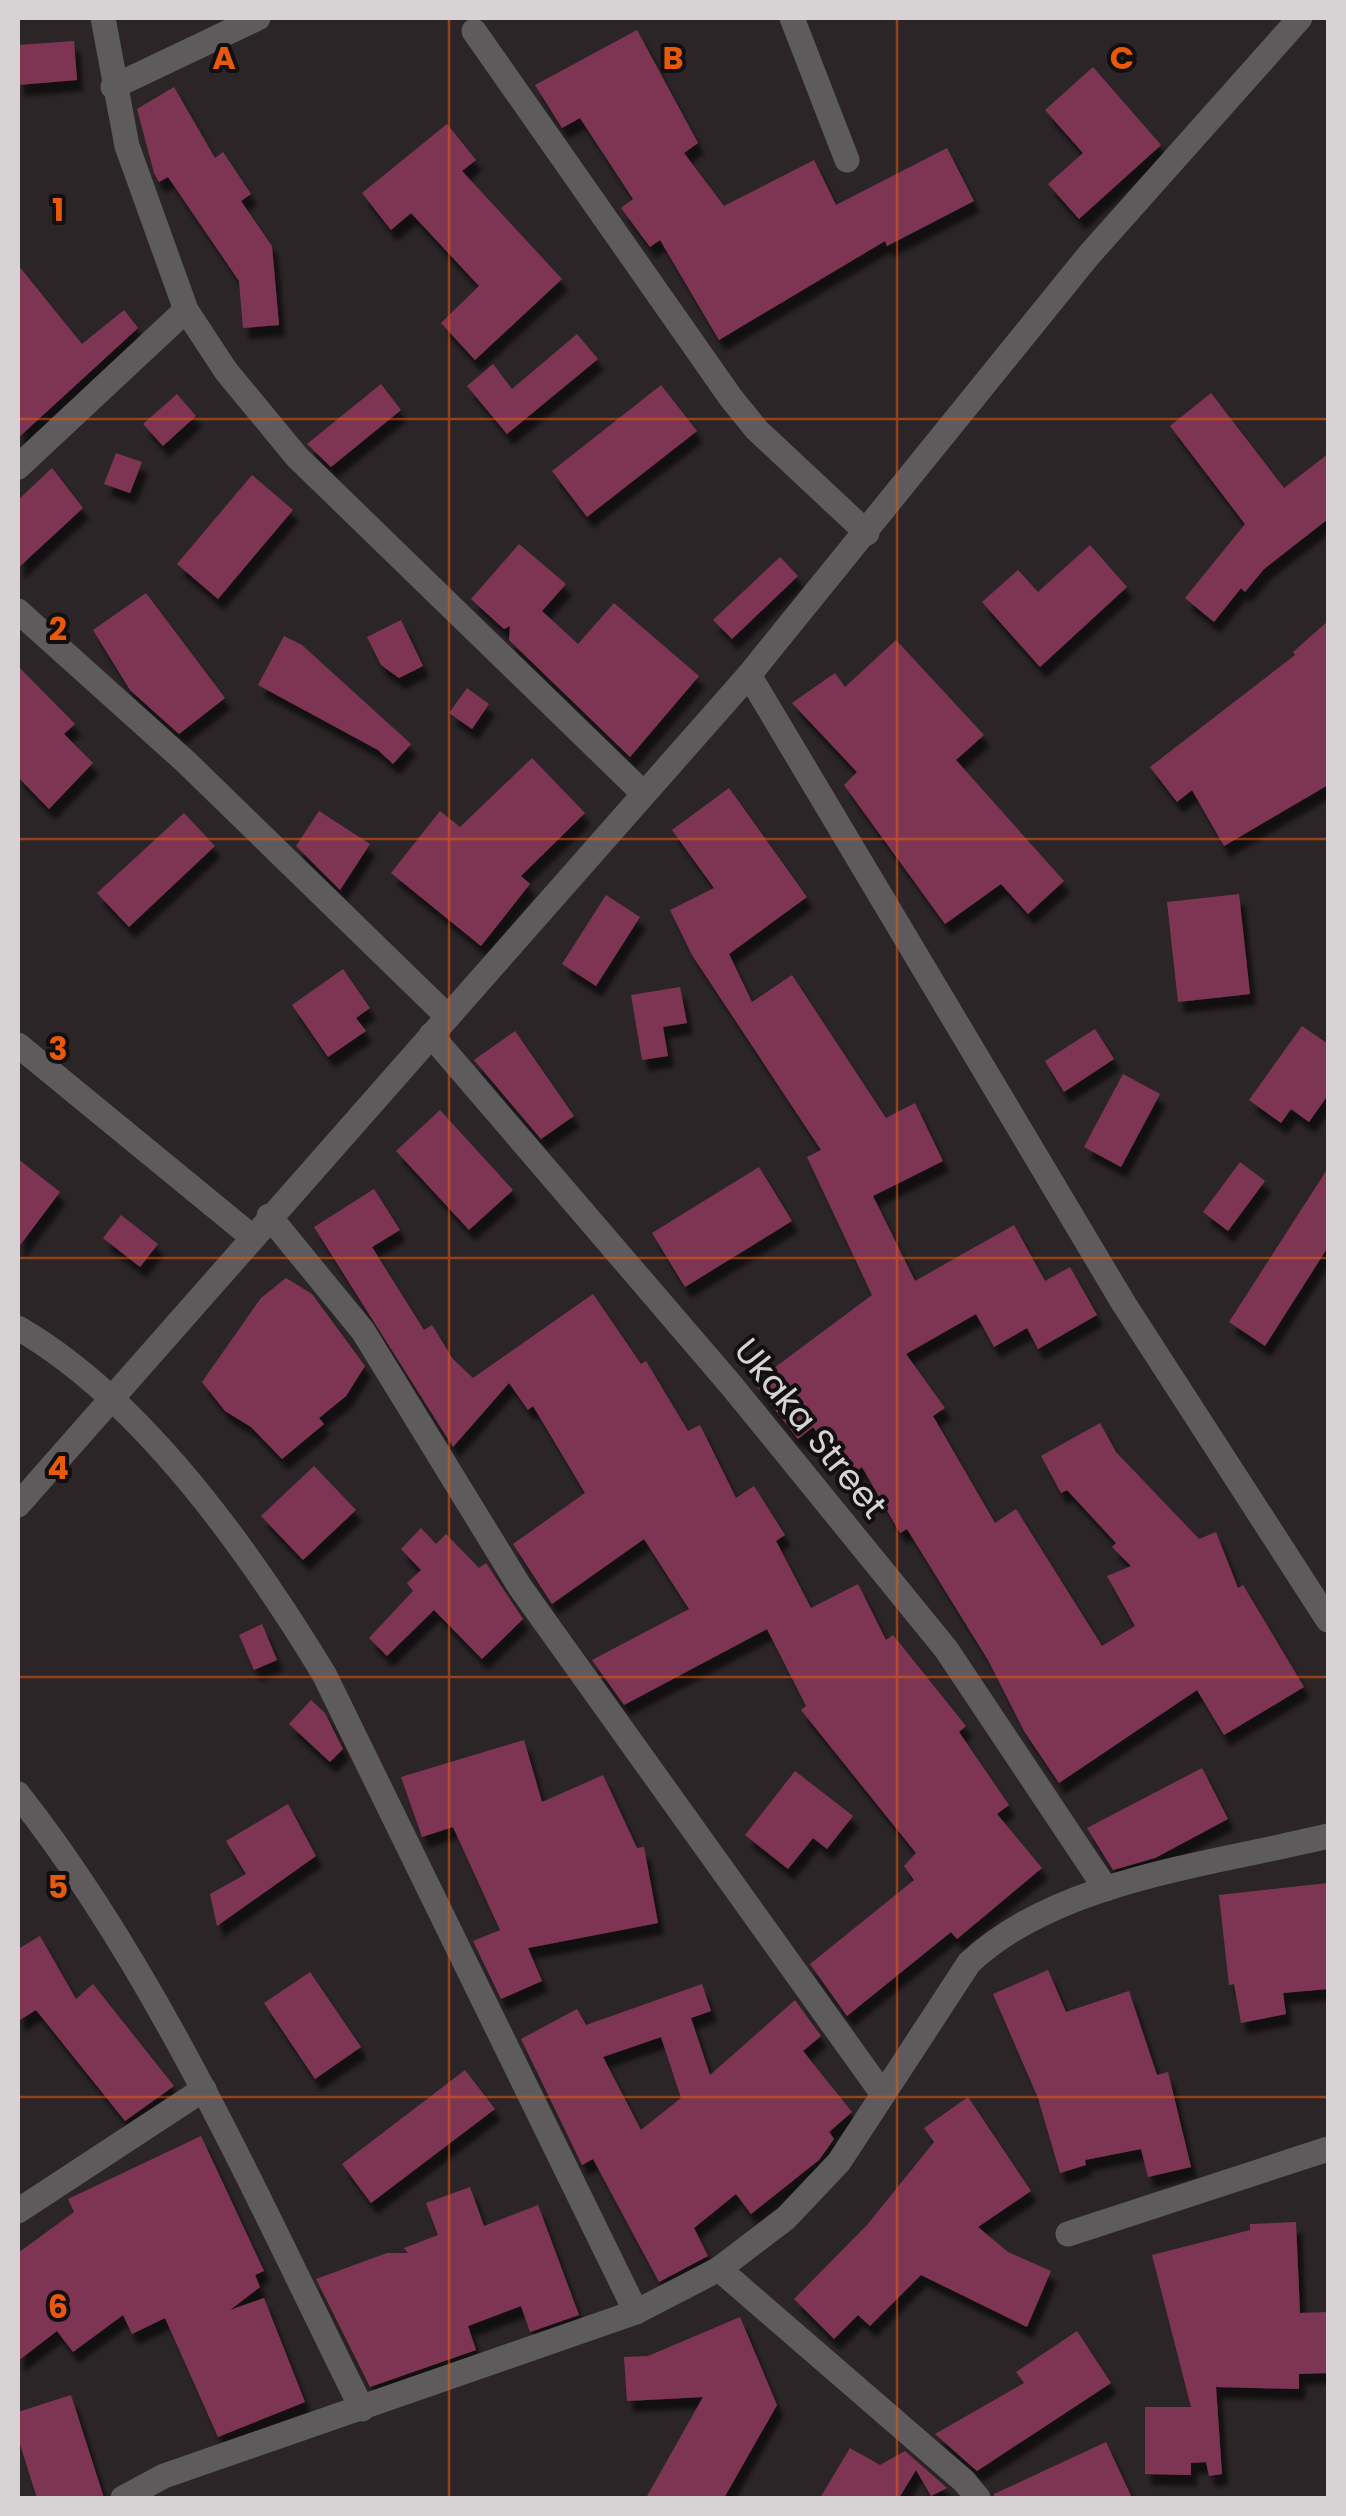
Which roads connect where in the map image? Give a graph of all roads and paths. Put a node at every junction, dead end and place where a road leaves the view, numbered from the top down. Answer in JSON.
{"nodes":[{"id":1,"x":103,"y":18,"type":"edge"},
{"id":2,"x":258,"y":18,"type":"edge"},
{"id":3,"x":792,"y":18,"type":"edge"},
{"id":4,"x":1300,"y":18,"type":"edge"},
{"id":5,"x":474,"y":30,"type":"dead end"},
{"id":6,"x":113,"y":87,"type":"junction"},
{"id":7,"x":847,"y":160,"type":"dead end"},
{"id":8,"x":186,"y":310,"type":"junction"},
{"id":9,"x":18,"y":467,"type":"edge"},
{"id":10,"x":867,"y":533,"type":"junction"},
{"id":11,"x":18,"y":611,"type":"edge"},
{"id":12,"x":749,"y":676,"type":"junction"},
{"id":13,"x":642,"y":793,"type":"junction"},
{"id":14,"x":440,"y":1026,"type":"junction"},
{"id":15,"x":18,"y":1045,"type":"edge"},
{"id":16,"x":269,"y":1216,"type":"junction"},
{"id":17,"x":252,"y":1236,"type":"junction"},
{"id":18,"x":18,"y":1328,"type":"edge"},
{"id":19,"x":112,"y":1395,"type":"junction"},
{"id":20,"x":18,"y":1505,"type":"edge"},
{"id":21,"x":1328,"y":1620,"type":"edge"},
{"id":22,"x":18,"y":1794,"type":"edge"},
{"id":23,"x":1328,"y":1836,"type":"edge"},
{"id":24,"x":1106,"y":1890,"type":"junction"},
{"id":25,"x":204,"y":2089,"type":"junction"},
{"id":26,"x":882,"y":2094,"type":"junction"},
{"id":27,"x":1328,"y":2149,"type":"edge"},
{"id":28,"x":18,"y":2211,"type":"edge"},
{"id":29,"x":1068,"y":2234,"type":"dead end"},
{"id":30,"x":720,"y":2269,"type":"junction"},
{"id":31,"x":636,"y":2312,"type":"junction"},
{"id":32,"x":362,"y":2409,"type":"junction"},
{"id":33,"x":124,"y":2498,"type":"edge"},
{"id":34,"x":978,"y":2498,"type":"edge"}],
"edges":[{"from":1,"to":6,"type":"street"},
{"from":2,"to":6,"type":"street"},
{"from":3,"to":7,"type":"street"},
{"from":4,"to":10,"type":"street"},
{"from":5,"to":10,"type":"street"},
{"from":6,"to":8,"type":"street"},
{"from":8,"to":9,"type":"street"},
{"from":8,"to":13,"type":"street"},
{"from":10,"to":12,"type":"street"},
{"from":11,"to":14,"type":"street","name":"Ukaka Street"},
{"from":12,"to":13,"type":"street"},
{"from":12,"to":21,"type":"street"},
{"from":13,"to":14,"type":"street"},
{"from":14,"to":16,"type":"street"},
{"from":14,"to":24,"type":"street","name":"Ukaka Street"},
{"from":15,"to":17,"type":"street"},
{"from":16,"to":17,"type":"street"},
{"from":16,"to":26,"type":"street"},
{"from":17,"to":19,"type":"street"},
{"from":18,"to":19,"type":"street"},
{"from":19,"to":20,"type":"street"},
{"from":19,"to":31,"type":"street"},
{"from":22,"to":25,"type":"street"},
{"from":23,"to":24,"type":"street"},
{"from":24,"to":26,"type":"street"},
{"from":25,"to":28,"type":"street"},
{"from":25,"to":32,"type":"street"},
{"from":26,"to":30,"type":"street"},
{"from":27,"to":29,"type":"street"},
{"from":30,"to":31,"type":"street"},
{"from":30,"to":34,"type":"street"},
{"from":31,"to":32,"type":"street"},
{"from":32,"to":33,"type":"street"}]}
